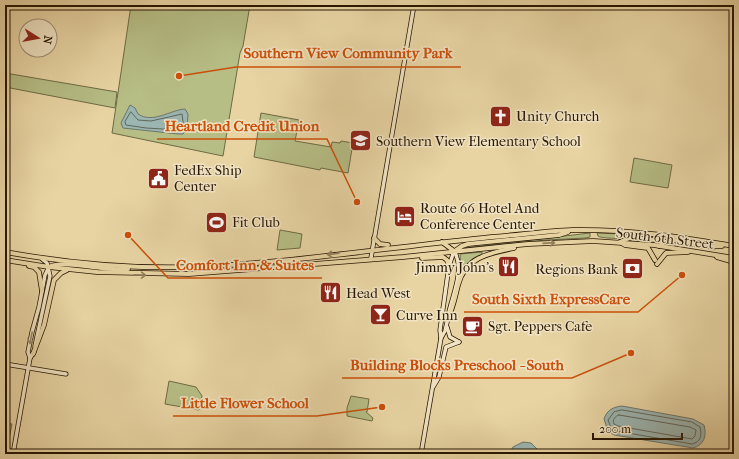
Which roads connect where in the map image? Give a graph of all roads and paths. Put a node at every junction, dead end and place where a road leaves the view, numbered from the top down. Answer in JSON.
{"nodes":[{"id":1,"x":414,"y":5,"type":"edge"},
{"id":2,"x":574,"y":230,"type":"junction"},
{"id":3,"x":661,"y":234,"type":"junction"},
{"id":4,"x":374,"y":238,"type":"junction"},
{"id":5,"x":441,"y":242,"type":"junction"},
{"id":6,"x":619,"y":242,"type":"junction"},
{"id":7,"x":422,"y":244,"type":"junction"},
{"id":8,"x":528,"y":244,"type":"junction"},
{"id":9,"x":659,"y":246,"type":"junction"},
{"id":10,"x":733,"y":246,"type":"edge"},
{"id":11,"x":372,"y":250,"type":"junction"},
{"id":12,"x":5,"y":252,"type":"edge"},
{"id":13,"x":454,"y":252,"type":"junction"},
{"id":14,"x":695,"y":252,"type":"junction"},
{"id":15,"x":713,"y":255,"type":"junction"},
{"id":16,"x":734,"y":255,"type":"edge"},
{"id":17,"x":728,"y":257,"type":"junction"},
{"id":18,"x":41,"y":258,"type":"junction"},
{"id":19,"x":370,"y":258,"type":"junction"},
{"id":20,"x":391,"y":258,"type":"junction"},
{"id":21,"x":734,"y":258,"type":"edge"},
{"id":22,"x":5,"y":261,"type":"edge"},
{"id":23,"x":734,"y":262,"type":"edge"},
{"id":24,"x":449,"y":266,"type":"junction"},
{"id":25,"x":49,"y":267,"type":"junction"},
{"id":26,"x":141,"y":267,"type":"junction"},
{"id":27,"x":73,"y":270,"type":"junction"},
{"id":28,"x":42,"y":291,"type":"junction"},
{"id":29,"x":447,"y":322,"type":"junction"},
{"id":30,"x":441,"y":338,"type":"junction"},
{"id":31,"x":33,"y":354,"type":"junction"},
{"id":32,"x":30,"y":358,"type":"junction"},
{"id":33,"x":5,"y":364,"type":"edge"},
{"id":34,"x":28,"y":368,"type":"junction"},
{"id":35,"x":66,"y":374,"type":"dead end"},
{"id":36,"x":432,"y":388,"type":"junction"},
{"id":37,"x":12,"y":454,"type":"edge"},
{"id":38,"x":421,"y":454,"type":"edge"}],
"edges":[{"from":1,"to":4,"type":"street"},
{"from":2,"to":3,"type":"main road","name":"South 6th Street"},
{"from":2,"to":5,"type":"main road"},
{"from":2,"to":13,"type":"main road"},
{"from":3,"to":6,"type":"main road"},
{"from":3,"to":10,"type":"main road","name":"South 6th Street"},
{"from":4,"to":7,"type":"main road"},
{"from":4,"to":11,"type":"street"},
{"from":5,"to":7,"type":"main road"},
{"from":5,"to":13,"type":"main road"},
{"from":8,"to":6,"type":"main road","name":"South 6th Street","one_way":true},
{"from":6,"to":9,"type":"main road","name":"South 6th Street"},
{"from":6,"to":14,"type":"main road"},
{"from":7,"to":11,"type":"main road"},
{"from":8,"to":13,"type":"main road"},
{"from":8,"to":29,"type":"main road"},
{"from":9,"to":10,"type":"main road"},
{"from":9,"to":14,"type":"main road","name":"South 6th Street"},
{"from":11,"to":19,"type":"street"},
{"from":11,"to":26,"type":"main road","one_way":true},
{"from":12,"to":18,"type":"main road"},
{"from":13,"to":20,"type":"main road"},
{"from":13,"to":24,"type":"street"},
{"from":13,"to":29,"type":"street"},
{"from":14,"to":15,"type":"main road","name":"South 6th Street"},
{"from":15,"to":17,"type":"main road","name":"South 6th Street"},
{"from":15,"to":23,"type":"main road"},
{"from":16,"to":17,"type":"main road"},
{"from":17,"to":21,"type":"main road","name":"South 6th Street"},
{"from":18,"to":25,"type":"street"},
{"from":18,"to":26,"type":"main road"},
{"from":19,"to":20,"type":"main road"},
{"from":27,"to":19,"type":"main road","one_way":true},
{"from":20,"to":24,"type":"main road"},
{"from":22,"to":25,"type":"main road"},
{"from":22,"to":28,"type":"main road"},
{"from":24,"to":30,"type":"street"},
{"from":25,"to":26,"type":"main road"},
{"from":25,"to":27,"type":"main road"},
{"from":25,"to":28,"type":"street"},
{"from":25,"to":31,"type":"street"},
{"from":27,"to":31,"type":"main road"},
{"from":28,"to":32,"type":"street","one_way":true},
{"from":29,"to":30,"type":"street"},
{"from":29,"to":36,"type":"street"},
{"from":30,"to":36,"type":"street"},
{"from":31,"to":32,"type":"street"},
{"from":32,"to":34,"type":"street"},
{"from":33,"to":34,"type":"street"},
{"from":34,"to":35,"type":"street"},
{"from":34,"to":37,"type":"street"},
{"from":36,"to":38,"type":"street"}]}
